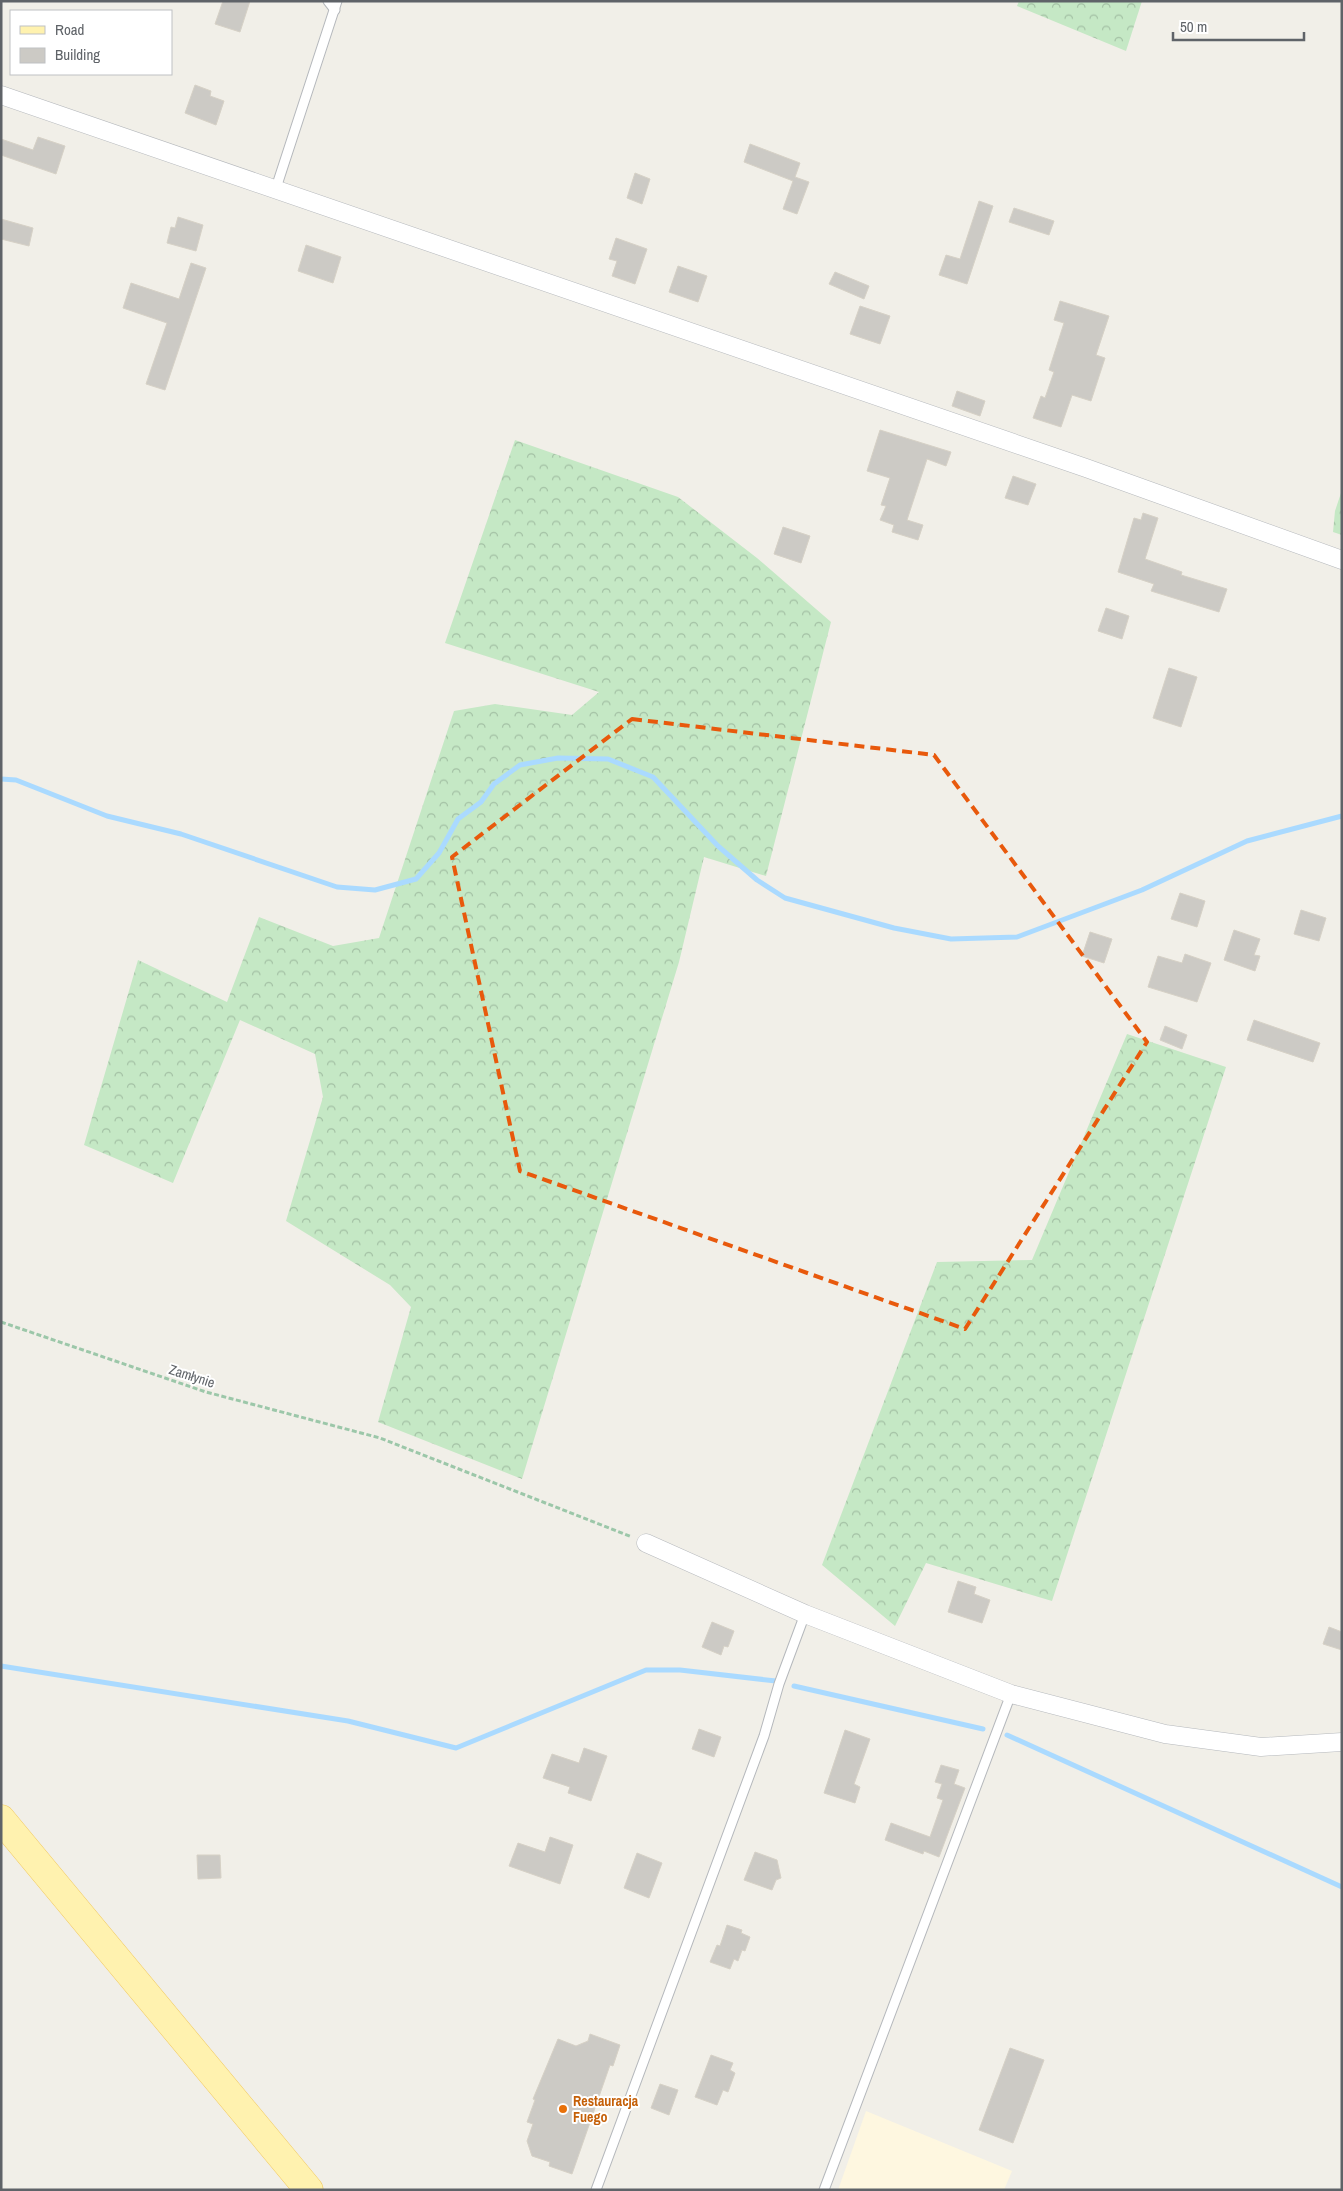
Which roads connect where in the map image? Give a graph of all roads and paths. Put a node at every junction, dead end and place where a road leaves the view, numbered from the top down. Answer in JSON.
{"nodes":[{"id":1,"x":328,"y":1,"type":"edge"},
{"id":2,"x":336,"y":5,"type":"edge"},
{"id":3,"x":1,"y":95,"type":"edge"},
{"id":4,"x":276,"y":188,"type":"junction"},
{"id":5,"x":1342,"y":560,"type":"edge"},
{"id":6,"x":1,"y":1322,"type":"edge"},
{"id":7,"x":646,"y":1543,"type":"joint"},
{"id":8,"x":805,"y":1614,"type":"junction"},
{"id":9,"x":1011,"y":1694,"type":"junction"},
{"id":10,"x":1342,"y":1742,"type":"edge"},
{"id":11,"x":1,"y":1819,"type":"edge"},
{"id":12,"x":309,"y":2190,"type":"edge"},
{"id":13,"x":596,"y":2190,"type":"edge"},
{"id":14,"x":824,"y":2190,"type":"edge"}],
"edges":[{"from":1,"to":2,"type":"lane"},
{"from":2,"to":4,"type":"lane"},
{"from":3,"to":4,"type":"street"},
{"from":4,"to":5,"type":"street"},
{"from":6,"to":7,"type":"path","name":"Zamłynie"},
{"from":7,"to":8,"type":"street"},
{"from":8,"to":9,"type":"street"},
{"from":8,"to":13,"type":"lane"},
{"from":9,"to":10,"type":"street"},
{"from":9,"to":14,"type":"lane"},
{"from":11,"to":12,"type":"main road"}]}
